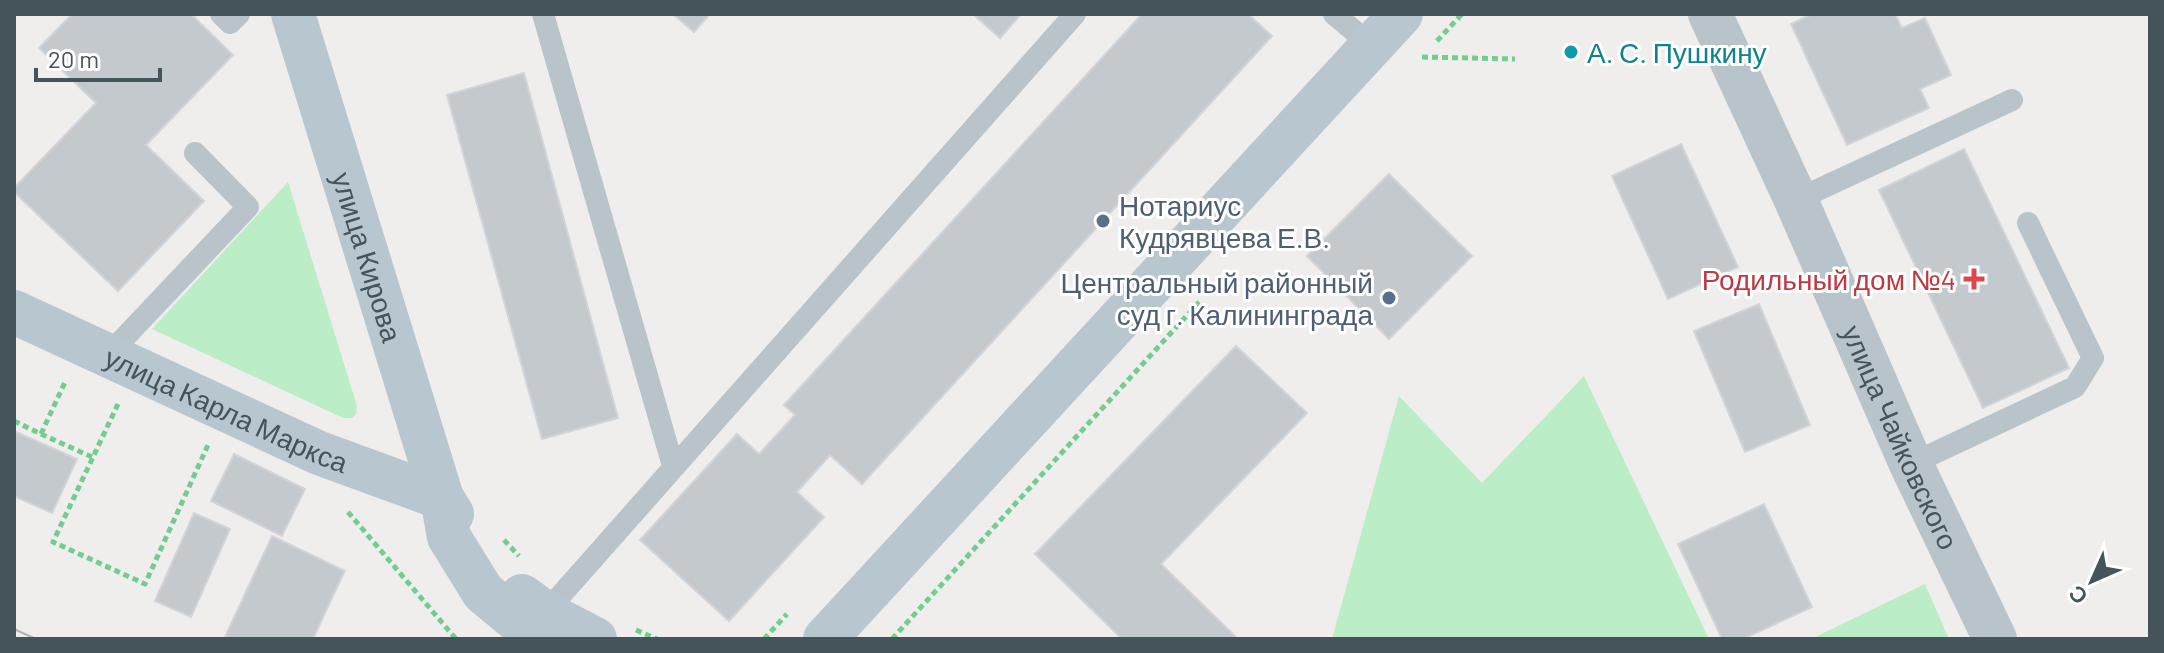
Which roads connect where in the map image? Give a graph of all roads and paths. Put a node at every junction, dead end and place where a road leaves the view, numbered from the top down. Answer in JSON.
{"nodes":[{"id":1,"x":221,"y":14,"type":"edge"},
{"id":2,"x":239,"y":14,"type":"edge"},
{"id":3,"x":293,"y":14,"type":"edge"},
{"id":4,"x":543,"y":14,"type":"edge"},
{"id":5,"x":1075,"y":14,"type":"edge"},
{"id":6,"x":1334,"y":14,"type":"edge"},
{"id":7,"x":1401,"y":14,"type":"edge"},
{"id":8,"x":1462,"y":14,"type":"edge"},
{"id":9,"x":1710,"y":14,"type":"edge"},
{"id":10,"x":1372,"y":46,"type":"junction"},
{"id":11,"x":1515,"y":59,"type":"dead end"},
{"id":12,"x":2012,"y":100,"type":"dead end"},
{"id":13,"x":195,"y":153,"type":"dead end"},
{"id":14,"x":1796,"y":200,"type":"junction"},
{"id":15,"x":2028,"y":223,"type":"dead end"},
{"id":16,"x":1210,"y":290,"type":"dead end"},
{"id":17,"x":14,"y":312,"type":"edge"},
{"id":18,"x":108,"y":355,"type":"junction"},
{"id":19,"x":66,"y":378,"type":"dead end"},
{"id":20,"x":118,"y":402,"type":"dead end"},
{"id":21,"x":14,"y":421,"type":"edge"},
{"id":22,"x":41,"y":434,"type":"junction"},
{"id":23,"x":208,"y":444,"type":"dead end"},
{"id":24,"x":92,"y":457,"type":"junction"},
{"id":25,"x":1911,"y":464,"type":"junction"},
{"id":26,"x":673,"y":466,"type":"junction"},
{"id":27,"x":442,"y":498,"type":"junction"},
{"id":28,"x":504,"y":539,"type":"dead end"},
{"id":29,"x":549,"y":616,"type":"edge"},
{"id":30,"x":612,"y":633,"type":"edge"},
{"id":31,"x":657,"y":639,"type":"edge"},
{"id":32,"x":825,"y":639,"type":"edge"},
{"id":33,"x":892,"y":639,"type":"edge"},
{"id":34,"x":1995,"y":639,"type":"edge"}],
"edges":[{"from":1,"to":2,"type":"lane"},
{"from":3,"to":27,"type":"main road","name":"улица Кирова"},
{"from":4,"to":26,"type":"lane"},
{"from":5,"to":26,"type":"lane"},
{"from":6,"to":10,"type":"lane"},
{"from":7,"to":10,"type":"main road"},
{"from":8,"to":11,"type":"path"},
{"from":9,"to":14,"type":"street","name":"улица Чайковского"},
{"from":10,"to":32,"type":"main road"},
{"from":12,"to":14,"type":"lane"},
{"from":13,"to":18,"type":"lane"},
{"from":14,"to":25,"type":"street","name":"улица Чайковского"},
{"from":15,"to":25,"type":"lane"},
{"from":16,"to":33,"type":"path"},
{"from":17,"to":18,"type":"main road","name":"улица Карла Маркса"},
{"from":18,"to":27,"type":"main road","name":"улица Карла Маркса"},
{"from":19,"to":22,"type":"path"},
{"from":20,"to":24,"type":"path"},
{"from":21,"to":22,"type":"path"},
{"from":22,"to":24,"type":"path"},
{"from":23,"to":24,"type":"path"},
{"from":25,"to":34,"type":"street","name":"улица Чайковского"},
{"from":26,"to":29,"type":"lane"},
{"from":27,"to":29,"type":"main road"},
{"from":28,"to":29,"type":"path"},
{"from":29,"to":30,"type":"main road"},
{"from":30,"to":31,"type":"path"}]}
